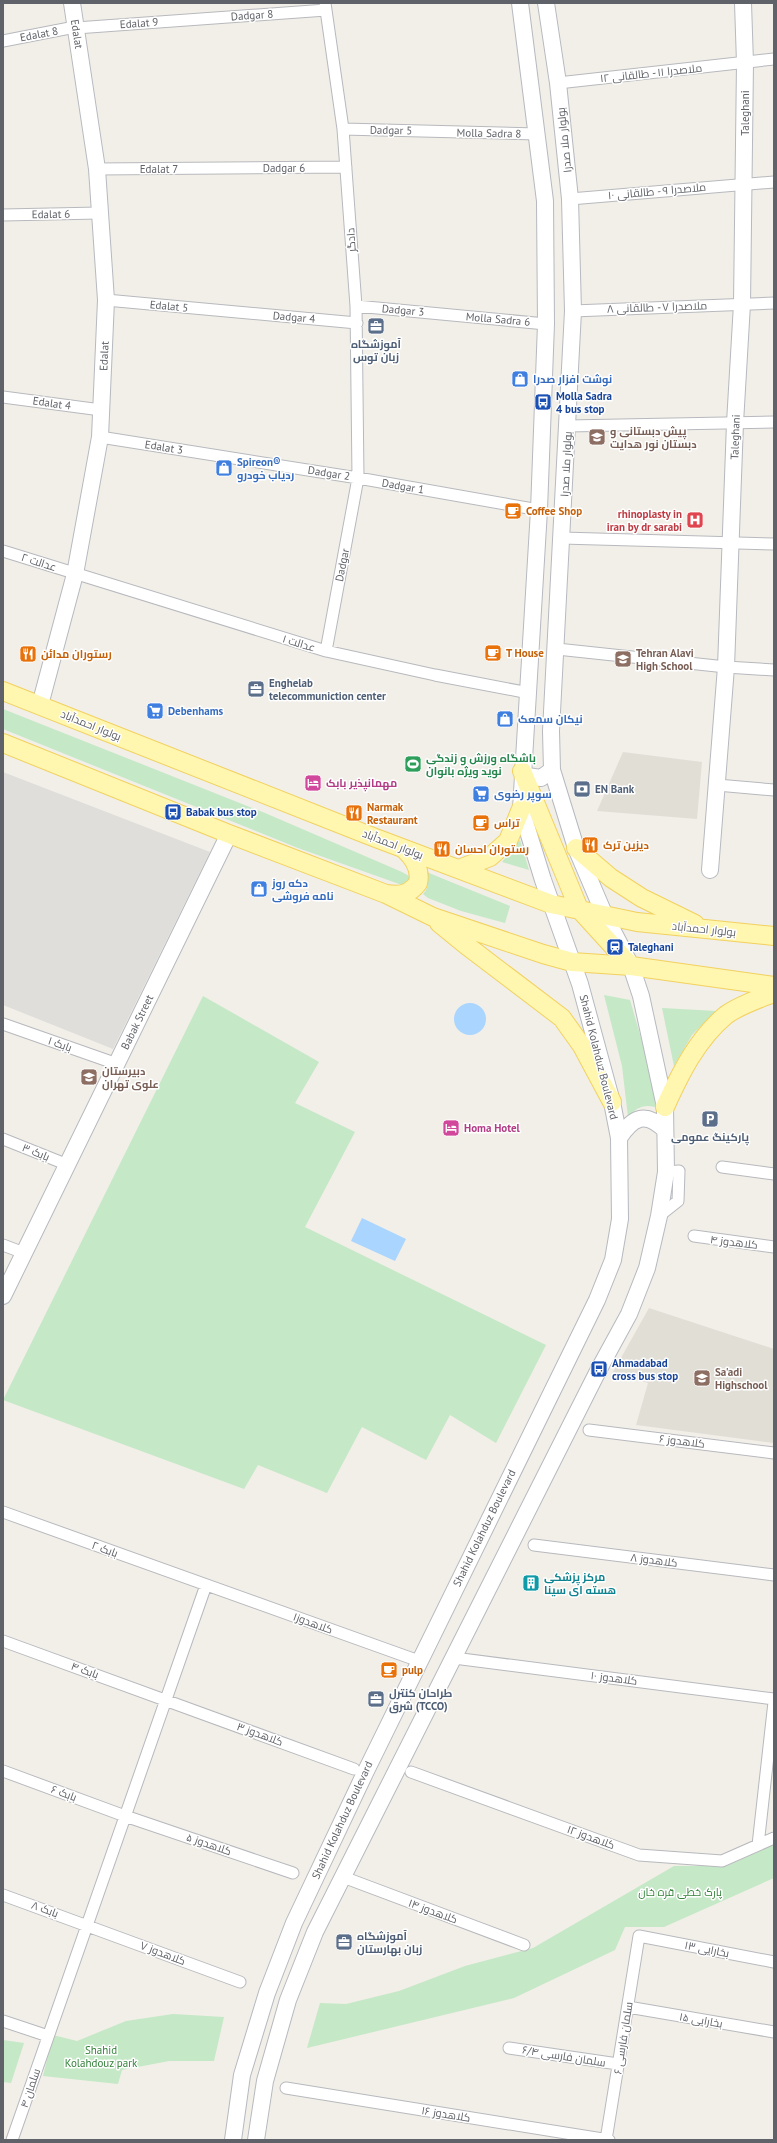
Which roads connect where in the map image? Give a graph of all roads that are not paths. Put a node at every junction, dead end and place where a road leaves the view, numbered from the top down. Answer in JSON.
{"nodes":[{"id":1,"x":72,"y":3,"type":"edge"},
{"id":2,"x":520,"y":3,"type":"edge"},
{"id":3,"x":546,"y":3,"type":"edge"},
{"id":4,"x":743,"y":3,"type":"edge"},
{"id":5,"x":325,"y":6,"type":"edge"},
{"id":6,"x":202,"y":19,"type":"joint"},
{"id":7,"x":76,"y":27,"type":"junction"},
{"id":8,"x":3,"y":40,"type":"edge"},
{"id":9,"x":774,"y":59,"type":"edge"},
{"id":10,"x":745,"y":63,"type":"junction"},
{"id":11,"x":558,"y":83,"type":"junction"},
{"id":12,"x":342,"y":129,"type":"junction"},
{"id":13,"x":440,"y":132,"type":"joint"},
{"id":14,"x":538,"y":134,"type":"junction"},
{"id":15,"x":221,"y":168,"type":"joint"},
{"id":16,"x":346,"y":168,"type":"junction"},
{"id":17,"x":97,"y":169,"type":"junction"},
{"id":18,"x":774,"y":182,"type":"edge"},
{"id":19,"x":744,"y":184,"type":"junction"},
{"id":20,"x":570,"y":199,"type":"junction"},
{"id":21,"x":99,"y":213,"type":"junction"},
{"id":22,"x":3,"y":215,"type":"edge"},
{"id":23,"x":106,"y":300,"type":"junction"},
{"id":24,"x":774,"y":303,"type":"edge"},
{"id":25,"x":742,"y":304,"type":"junction"},
{"id":26,"x":356,"y":306,"type":"junction"},
{"id":27,"x":573,"y":310,"type":"junction"},
{"id":28,"x":450,"y":314,"type":"joint"},
{"id":29,"x":357,"y":323,"type":"junction"},
{"id":30,"x":546,"y":324,"type":"junction"},
{"id":31,"x":3,"y":397,"type":"edge"},
{"id":32,"x":101,"y":410,"type":"junction"},
{"id":33,"x":774,"y":422,"type":"edge"},
{"id":34,"x":735,"y":423,"type":"junction"},
{"id":35,"x":568,"y":426,"type":"junction"},
{"id":36,"x":100,"y":437,"type":"junction"},
{"id":37,"x":229,"y":457,"type":"joint"},
{"id":38,"x":358,"y":478,"type":"junction"},
{"id":39,"x":539,"y":510,"type":"junction"},
{"id":40,"x":562,"y":538,"type":"junction"},
{"id":41,"x":731,"y":543,"type":"junction"},
{"id":42,"x":774,"y":544,"type":"edge"},
{"id":43,"x":3,"y":551,"type":"edge"},
{"id":44,"x":75,"y":574,"type":"junction"},
{"id":45,"x":557,"y":649,"type":"junction"},
{"id":46,"x":326,"y":651,"type":"junction"},
{"id":47,"x":726,"y":667,"type":"junction"},
{"id":48,"x":774,"y":670,"type":"edge"},
{"id":49,"x":3,"y":691,"type":"edge"},
{"id":50,"x":529,"y":693,"type":"junction"},
{"id":51,"x":40,"y":705,"type":"junction"},
{"id":52,"x":3,"y":743,"type":"edge"},
{"id":53,"x":552,"y":770,"type":"junction"},
{"id":54,"x":522,"y":771,"type":"junction"},
{"id":55,"x":717,"y":785,"type":"junction"},
{"id":56,"x":774,"y":790,"type":"edge"},
{"id":57,"x":521,"y":809,"type":"junction"},
{"id":58,"x":229,"y":834,"type":"junction"},
{"id":59,"x":576,"y":848,"type":"junction"},
{"id":60,"x":404,"y":849,"type":"junction"},
{"id":61,"x":459,"y":869,"type":"junction"},
{"id":62,"x":710,"y":870,"type":"dead end"},
{"id":63,"x":386,"y":894,"type":"junction"},
{"id":64,"x":551,"y":904,"type":"junction"},
{"id":65,"x":579,"y":909,"type":"junction"},
{"id":66,"x":605,"y":916,"type":"junction"},
{"id":67,"x":433,"y":917,"type":"junction"},
{"id":68,"x":709,"y":930,"type":"junction"},
{"id":69,"x":774,"y":936,"type":"edge"},
{"id":70,"x":572,"y":962,"type":"junction"},
{"id":71,"x":631,"y":966,"type":"junction"},
{"id":72,"x":774,"y":986,"type":"edge"},
{"id":73,"x":774,"y":994,"type":"edge"},
{"id":74,"x":3,"y":1024,"type":"edge"},
{"id":75,"x":117,"y":1064,"type":"junction"},
{"id":76,"x":612,"y":1102,"type":"junction"},
{"id":77,"x":665,"y":1107,"type":"junction"},
{"id":78,"x":665,"y":1130,"type":"junction"},
{"id":79,"x":618,"y":1138,"type":"junction"},
{"id":80,"x":3,"y":1139,"type":"edge"},
{"id":81,"x":68,"y":1165,"type":"junction"},
{"id":82,"x":722,"y":1167,"type":"dead end"},
{"id":83,"x":774,"y":1174,"type":"edge"},
{"id":84,"x":694,"y":1236,"type":"dead end"},
{"id":85,"x":3,"y":1244,"type":"edge"},
{"id":86,"x":774,"y":1247,"type":"edge"},
{"id":87,"x":24,"y":1253,"type":"junction"},
{"id":88,"x":3,"y":1296,"type":"edge"},
{"id":89,"x":589,"y":1430,"type":"dead end"},
{"id":90,"x":774,"y":1453,"type":"edge"},
{"id":91,"x":3,"y":1512,"type":"edge"},
{"id":92,"x":534,"y":1545,"type":"dead end"},
{"id":93,"x":774,"y":1575,"type":"edge"},
{"id":94,"x":206,"y":1585,"type":"junction"},
{"id":95,"x":3,"y":1641,"type":"edge"},
{"id":96,"x":454,"y":1658,"type":"junction"},
{"id":97,"x":419,"y":1661,"type":"junction"},
{"id":98,"x":166,"y":1699,"type":"junction"},
{"id":99,"x":774,"y":1699,"type":"edge"},
{"id":100,"x":774,"y":1702,"type":"edge"},
{"id":101,"x":354,"y":1769,"type":"dead end"},
{"id":102,"x":3,"y":1770,"type":"edge"},
{"id":103,"x":411,"y":1772,"type":"dead end"},
{"id":104,"x":125,"y":1816,"type":"junction"},
{"id":105,"x":774,"y":1838,"type":"edge"},
{"id":106,"x":758,"y":1845,"type":"junction"},
{"id":107,"x":293,"y":1873,"type":"dead end"},
{"id":108,"x":343,"y":1877,"type":"junction"},
{"id":109,"x":3,"y":1895,"type":"edge"},
{"id":110,"x":87,"y":1924,"type":"junction"},
{"id":111,"x":639,"y":1936,"type":"joint"},
{"id":112,"x":524,"y":1945,"type":"dead end"},
{"id":113,"x":774,"y":1962,"type":"edge"},
{"id":114,"x":240,"y":1982,"type":"dead end"},
{"id":115,"x":628,"y":2007,"type":"junction"},
{"id":116,"x":3,"y":2022,"type":"edge"},
{"id":117,"x":774,"y":2032,"type":"edge"},
{"id":118,"x":48,"y":2036,"type":"junction"},
{"id":119,"x":509,"y":2048,"type":"dead end"},
{"id":120,"x":618,"y":2064,"type":"junction"},
{"id":121,"x":286,"y":2088,"type":"dead end"},
{"id":122,"x":12,"y":2140,"type":"edge"},
{"id":123,"x":232,"y":2140,"type":"edge"},
{"id":124,"x":256,"y":2140,"type":"edge"},
{"id":125,"x":607,"y":2140,"type":"edge"}],
"edges":[{"from":1,"to":7,"type":"main road","name":"Edalat"},
{"from":2,"to":14,"type":"main road"},
{"from":3,"to":11,"type":"main road","name":"بولوار ملا صدرا"},
{"from":4,"to":10,"type":"main road","name":"Taleghani"},
{"from":5,"to":6,"type":"street","name":"Dadgar 8"},
{"from":5,"to":12,"type":"street","name":"دادگر"},
{"from":6,"to":7,"type":"street","name":"Edalat 9"},
{"from":7,"to":8,"type":"street","name":"Edalat 8"},
{"from":7,"to":17,"type":"main road","name":"Edalat"},
{"from":9,"to":10,"type":"street","name":"ملاصدرا ۱۱ - طالقانی ۱۲"},
{"from":10,"to":11,"type":"street","name":"ملاصدرا ۱۱ - طالقانی ۱۲"},
{"from":10,"to":19,"type":"main road","name":"Taleghani"},
{"from":11,"to":20,"type":"main road","name":"بولوار ملا صدرا"},
{"from":12,"to":13,"type":"street","name":"Dadgar 5"},
{"from":12,"to":16,"type":"street","name":"دادگر"},
{"from":13,"to":14,"type":"street","name":"Molla Sadra 8"},
{"from":14,"to":30,"type":"main road"},
{"from":15,"to":16,"type":"street","name":"Dadgar 6"},
{"from":15,"to":17,"type":"street","name":"Edalat 7"},
{"from":16,"to":26,"type":"street","name":"دادگر"},
{"from":17,"to":21,"type":"main road","name":"Edalat"},
{"from":18,"to":19,"type":"street","name":"ملاصدرا ۹ - طالقانی ۱۰"},
{"from":19,"to":20,"type":"street","name":"ملاصدرا ۹ - طالقانی ۱۰"},
{"from":19,"to":25,"type":"main road","name":"Taleghani"},
{"from":20,"to":27,"type":"main road","name":"بولوار ملا صدرا"},
{"from":21,"to":22,"type":"street","name":"Edalat 6"},
{"from":21,"to":23,"type":"main road","name":"Edalat"},
{"from":23,"to":29,"type":"street","name":"Edalat 5"},
{"from":23,"to":32,"type":"main road","name":"Edalat"},
{"from":24,"to":25,"type":"street","name":"ملاصدرا ۷ - طالقانی ۸"},
{"from":25,"to":27,"type":"street","name":"ملاصدرا ۷ - طالقانی ۸"},
{"from":25,"to":34,"type":"main road","name":"Taleghani"},
{"from":26,"to":28,"type":"street","name":"Dadgar 3"},
{"from":26,"to":29,"type":"street","name":"دادگر"},
{"from":27,"to":35,"type":"main road","name":"بولوار ملا صدرا"},
{"from":28,"to":30,"type":"street","name":"Molla Sadra 6"},
{"from":29,"to":38,"type":"street","name":"دادگر"},
{"from":30,"to":39,"type":"main road"},
{"from":31,"to":32,"type":"street","name":"Edalat 4"},
{"from":32,"to":36,"type":"main road","name":"Edalat"},
{"from":33,"to":34,"type":"street"},
{"from":34,"to":35,"type":"street"},
{"from":34,"to":41,"type":"main road","name":"Taleghani"},
{"from":35,"to":40,"type":"main road","name":"بولوار ملا صدرا"},
{"from":36,"to":37,"type":"street","name":"Edalat 3"},
{"from":36,"to":44,"type":"main road","name":"Edalat"},
{"from":37,"to":38,"type":"street","name":"Dadgar 2"},
{"from":38,"to":39,"type":"street","name":"Dadgar 1"},
{"from":38,"to":46,"type":"street","name":"Dadgar"},
{"from":39,"to":50,"type":"main road"},
{"from":40,"to":41,"type":"street"},
{"from":40,"to":45,"type":"main road","name":"بولوار ملا صدرا"},
{"from":41,"to":42,"type":"street"},
{"from":41,"to":47,"type":"main road","name":"Taleghani"},
{"from":43,"to":44,"type":"street","name":"عدالت ۲"},
{"from":44,"to":46,"type":"street","name":"عدالت ۱"},
{"from":44,"to":51,"type":"main road","name":"Edalat"},
{"from":45,"to":47,"type":"street"},
{"from":45,"to":53,"type":"main road","name":"بولوار ملا صدرا"},
{"from":46,"to":50,"type":"street","name":"عدالت ۱"},
{"from":47,"to":48,"type":"street"},
{"from":47,"to":55,"type":"main road","name":"Taleghani"},
{"from":49,"to":51,"type":"main road","name":"بولوار احمدآباد"},
{"from":50,"to":54,"type":"main road"},
{"from":51,"to":60,"type":"main road","name":"بولوار احمدآباد"},
{"from":52,"to":58,"type":"main road"},
{"from":53,"to":54,"type":"main road"},
{"from":53,"to":59,"type":"main road","name":"بولوار ملا صدرا"},
{"from":54,"to":57,"type":"main road"},
{"from":54,"to":65,"type":"main road"},
{"from":55,"to":56,"type":"street"},
{"from":55,"to":62,"type":"main road","name":"Taleghani"},
{"from":57,"to":61,"type":"main road"},
{"from":57,"to":64,"type":"main road"},
{"from":58,"to":63,"type":"main road"},
{"from":58,"to":75,"type":"main road","name":"Babak Street"},
{"from":59,"to":66,"type":"main road","name":"بولوار ملا صدرا"},
{"from":59,"to":68,"type":"main road"},
{"from":60,"to":61,"type":"main road","name":"بولوار احمدآباد"},
{"from":60,"to":63,"type":"main road"},
{"from":61,"to":64,"type":"main road","name":"بولوار احمدآباد"},
{"from":63,"to":67,"type":"main road"},
{"from":64,"to":65,"type":"main road","name":"بولوار احمدآباد"},
{"from":64,"to":70,"type":"main road","name":"Shahid Kolahduz Boulevard"},
{"from":65,"to":66,"type":"main road","name":"بولوار احمدآباد"},
{"from":65,"to":71,"type":"main road"},
{"from":66,"to":68,"type":"main road","name":"بولوار احمدآباد"},
{"from":66,"to":71,"type":"main road"},
{"from":67,"to":70,"type":"main road"},
{"from":67,"to":76,"type":"main road"},
{"from":68,"to":69,"type":"main road","name":"بولوار احمدآباد"},
{"from":70,"to":71,"type":"main road"},
{"from":70,"to":76,"type":"main road","name":"Shahid Kolahduz Boulevard"},
{"from":71,"to":72,"type":"main road"},
{"from":71,"to":77,"type":"main road"},
{"from":73,"to":77,"type":"main road"},
{"from":74,"to":75,"type":"street","name":"بابک ۱"},
{"from":75,"to":81,"type":"main road","name":"Babak Street"},
{"from":76,"to":79,"type":"main road","name":"Shahid Kolahduz Boulevard"},
{"from":77,"to":78,"type":"main road"},
{"from":78,"to":79,"type":"main road"},
{"from":78,"to":96,"type":"main road"},
{"from":79,"to":97,"type":"main road","name":"Shahid Kolahduz Boulevard"},
{"from":80,"to":81,"type":"street","name":"بابک ۳"},
{"from":81,"to":87,"type":"main road","name":"Babak Street"},
{"from":82,"to":83,"type":"street"},
{"from":84,"to":86,"type":"street","name":"کلاهدوز ۴"},
{"from":85,"to":87,"type":"street"},
{"from":87,"to":88,"type":"main road","name":"Babak Street"},
{"from":89,"to":90,"type":"street","name":"کلاهدوز ۶"},
{"from":91,"to":94,"type":"street","name":"بابک ۲"},
{"from":92,"to":93,"type":"street","name":"کلاهدوز ۸"},
{"from":94,"to":97,"type":"street","name":"کلاهدوز۱"},
{"from":94,"to":98,"type":"street","name":"سلمان ۴"},
{"from":95,"to":98,"type":"street","name":"بابک ۴"},
{"from":96,"to":99,"type":"street","name":"کلاهدوز ۱۰"},
{"from":96,"to":108,"type":"main road"},
{"from":97,"to":123,"type":"main road","name":"Shahid Kolahduz Boulevard"},
{"from":98,"to":101,"type":"street","name":"کلاهدوز ۳"},
{"from":98,"to":104,"type":"street","name":"سلمان ۴"},
{"from":100,"to":106,"type":"street"},
{"from":102,"to":104,"type":"street","name":"بابک ۶"},
{"from":103,"to":106,"type":"street","name":"کلاهدوز ۱۲"},
{"from":104,"to":107,"type":"street","name":"کلاهدوز ۵"},
{"from":104,"to":110,"type":"street","name":"سلمان ۴"},
{"from":105,"to":106,"type":"street","name":"کلاهدوز ۱۲"},
{"from":108,"to":112,"type":"street","name":"کلاهدوز ۱۴"},
{"from":108,"to":124,"type":"main road"},
{"from":109,"to":110,"type":"street","name":"بابک ۸"},
{"from":110,"to":114,"type":"street","name":"کلاهدوز ۷"},
{"from":110,"to":118,"type":"street","name":"سلمان ۴"},
{"from":111,"to":113,"type":"street","name":"بخارایی ۱۳"},
{"from":111,"to":115,"type":"street","name":"سلمان فارسی ۶"},
{"from":115,"to":117,"type":"street","name":"بخارایی ۱۵"},
{"from":115,"to":120,"type":"street","name":"سلمان فارسی ۶"},
{"from":116,"to":118,"type":"street"},
{"from":118,"to":122,"type":"street","name":"سلمان ۴"},
{"from":119,"to":120,"type":"street","name":"سلمان فارسی ۶/۴"},
{"from":120,"to":125,"type":"street","name":"سلمان فارسی ۶"},
{"from":121,"to":125,"type":"street","name":"کلاهدوز ۱۶"}]}
